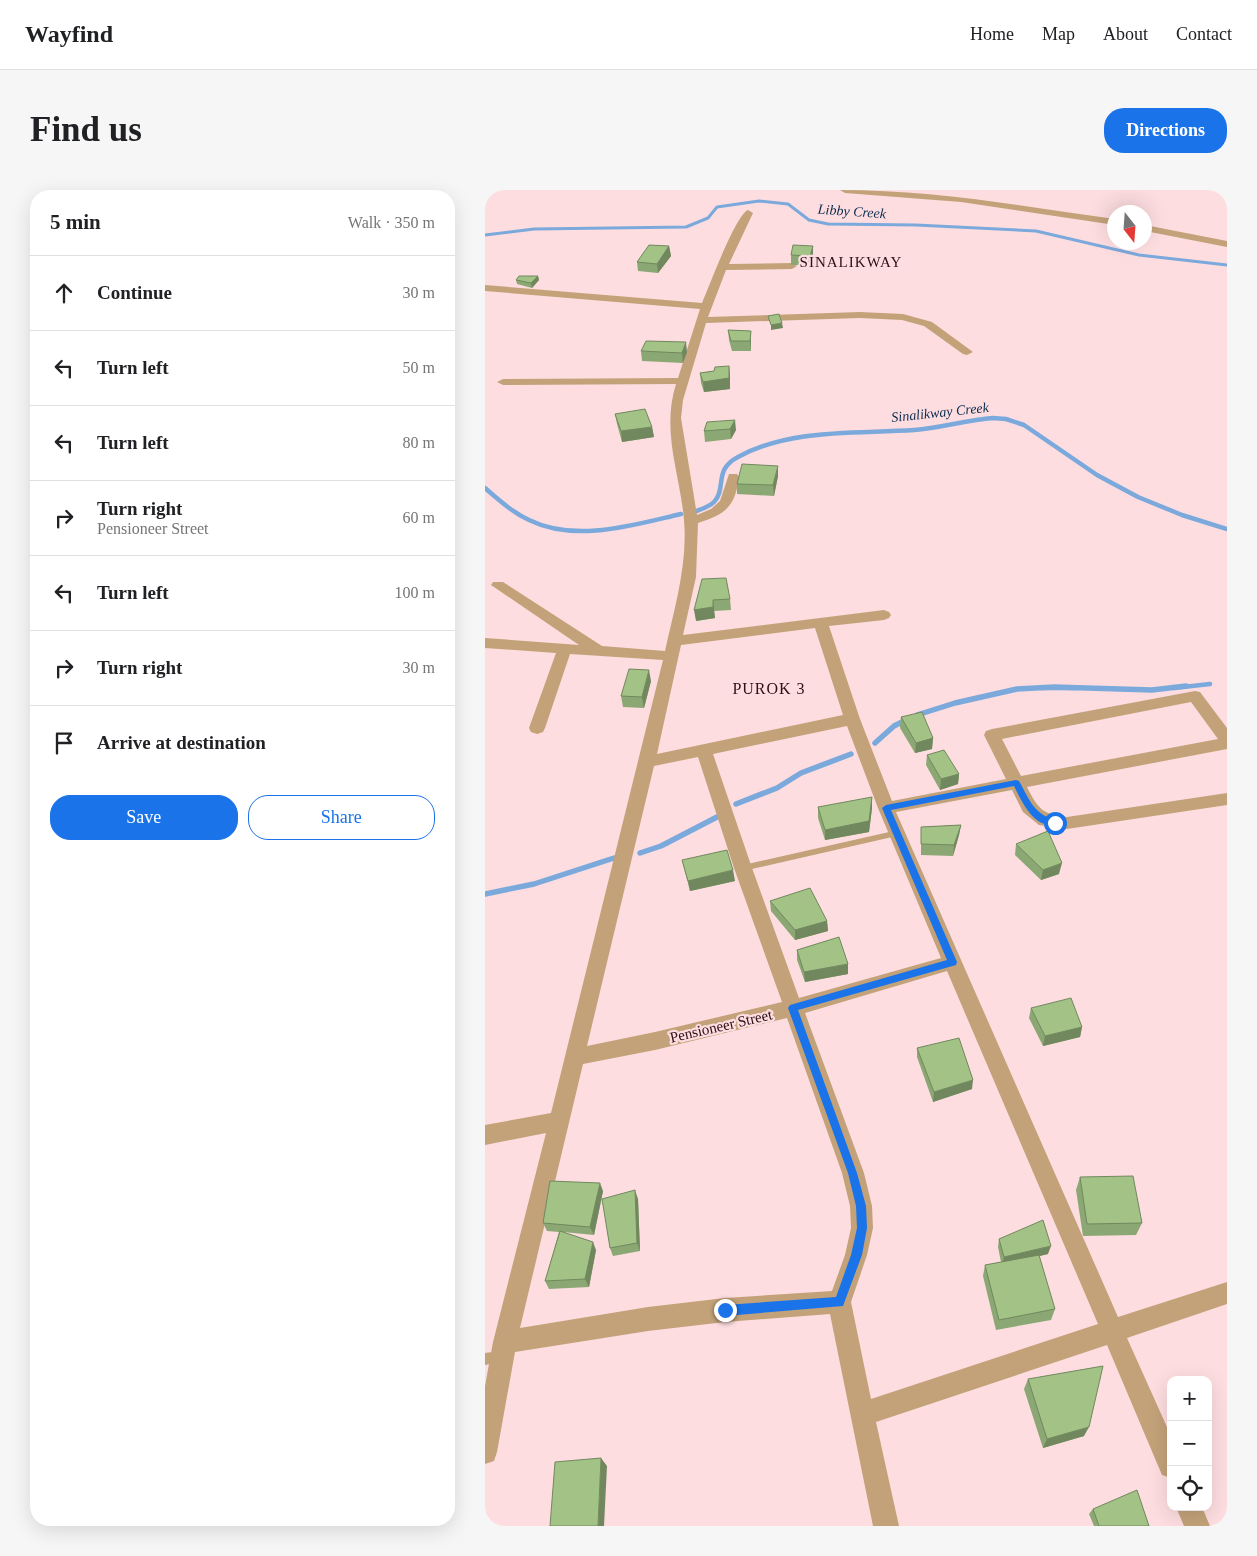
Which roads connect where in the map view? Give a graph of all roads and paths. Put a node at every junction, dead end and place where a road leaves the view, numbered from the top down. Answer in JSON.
{"nodes":[{"id":1,"x":845,"y":190,"type":"edge"},
{"id":2,"x":747,"y":213,"type":"dead end"},
{"id":3,"x":1107,"y":221,"type":"edge"},
{"id":4,"x":1152,"y":229,"type":"edge"},
{"id":5,"x":1227,"y":244,"type":"edge"},
{"id":6,"x":792,"y":266,"type":"edge"},
{"id":7,"x":722,"y":267,"type":"junction"},
{"id":8,"x":485,"y":288,"type":"edge"},
{"id":9,"x":703,"y":313,"type":"junction"},
{"id":10,"x":967,"y":352,"type":"dead end"},
{"id":11,"x":503,"y":382,"type":"dead end"},
{"id":12,"x":682,"y":382,"type":"junction"},
{"id":13,"x":733,"y":477,"type":"dead end"},
{"id":14,"x":691,"y":522,"type":"junction"},
{"id":15,"x":498,"y":585,"type":"dead end"},
{"id":16,"x":884,"y":615,"type":"dead end"},
{"id":17,"x":821,"y":623,"type":"junction"},
{"id":18,"x":485,"y":643,"type":"edge"},
{"id":19,"x":565,"y":648,"type":"junction"},
{"id":20,"x":671,"y":649,"type":"junction"},
{"id":21,"x":599,"y":651,"type":"junction"},
{"id":22,"x":852,"y":719,"type":"junction"},
{"id":23,"x":537,"y":728,"type":"dead end"},
{"id":24,"x":1227,"y":741,"type":"edge"},
{"id":25,"x":704,"y":750,"type":"junction"},
{"id":26,"x":647,"y":762,"type":"junction"},
{"id":27,"x":1016,"y":783,"type":"junction"},
{"id":28,"x":1227,"y":799,"type":"edge"},
{"id":29,"x":886,"y":808,"type":"junction"},
{"id":30,"x":898,"y":833,"type":"junction"},
{"id":31,"x":743,"y":868,"type":"junction"},
{"id":32,"x":953,"y":962,"type":"junction"},
{"id":33,"x":793,"y":1008,"type":"junction"},
{"id":34,"x":574,"y":1057,"type":"junction"},
{"id":35,"x":558,"y":1121,"type":"junction"},
{"id":36,"x":485,"y":1135,"type":"edge"},
{"id":37,"x":1227,"y":1293,"type":"edge"},
{"id":38,"x":839,"y":1302,"type":"junction"},
{"id":39,"x":1113,"y":1331,"type":"junction"},
{"id":40,"x":504,"y":1349,"type":"junction"},
{"id":41,"x":485,"y":1359,"type":"edge"},
{"id":42,"x":863,"y":1414,"type":"junction"},
{"id":43,"x":485,"y":1452,"type":"edge"},
{"id":44,"x":1167,"y":1457,"type":"edge"},
{"id":45,"x":1191,"y":1511,"type":"edge"},
{"id":46,"x":886,"y":1526,"type":"edge"},
{"id":47,"x":1197,"y":1526,"type":"edge"}],
"edges":[{"from":1,"to":3,"type":"street"},
{"from":2,"to":7,"type":"street"},
{"from":4,"to":5,"type":"street"},
{"from":6,"to":7,"type":"street"},
{"from":7,"to":9,"type":"street"},
{"from":8,"to":9,"type":"street"},
{"from":9,"to":10,"type":"street"},
{"from":9,"to":12,"type":"street"},
{"from":11,"to":12,"type":"street"},
{"from":12,"to":14,"type":"street"},
{"from":13,"to":14,"type":"street"},
{"from":14,"to":20,"type":"street"},
{"from":15,"to":21,"type":"street"},
{"from":16,"to":17,"type":"street"},
{"from":17,"to":20,"type":"street"},
{"from":17,"to":22,"type":"street"},
{"from":18,"to":19,"type":"street"},
{"from":19,"to":21,"type":"street"},
{"from":19,"to":23,"type":"street"},
{"from":20,"to":21,"type":"street"},
{"from":20,"to":26,"type":"street"},
{"from":22,"to":25,"type":"street"},
{"from":22,"to":29,"type":"street"},
{"from":24,"to":27,"type":"street"},
{"from":24,"to":27,"type":"street"},
{"from":25,"to":26,"type":"street"},
{"from":25,"to":31,"type":"street"},
{"from":26,"to":34,"type":"street"},
{"from":27,"to":28,"type":"street"},
{"from":27,"to":29,"type":"street"},
{"from":29,"to":30,"type":"street"},
{"from":30,"to":31,"type":"lane"},
{"from":30,"to":32,"type":"street"},
{"from":31,"to":33,"type":"street"},
{"from":32,"to":33,"type":"street","name":"Pensioneer Street"},
{"from":32,"to":39,"type":"street"},
{"from":33,"to":34,"type":"street","name":"Pensioneer Street"},
{"from":33,"to":38,"type":"street"},
{"from":34,"to":35,"type":"street"},
{"from":35,"to":36,"type":"street"},
{"from":35,"to":40,"type":"street"},
{"from":37,"to":39,"type":"street"},
{"from":38,"to":40,"type":"street"},
{"from":38,"to":42,"type":"street"},
{"from":39,"to":42,"type":"street"},
{"from":39,"to":44,"type":"street"},
{"from":40,"to":41,"type":"lane"},
{"from":40,"to":43,"type":"street"},
{"from":42,"to":46,"type":"street"},
{"from":45,"to":47,"type":"street"}]}
